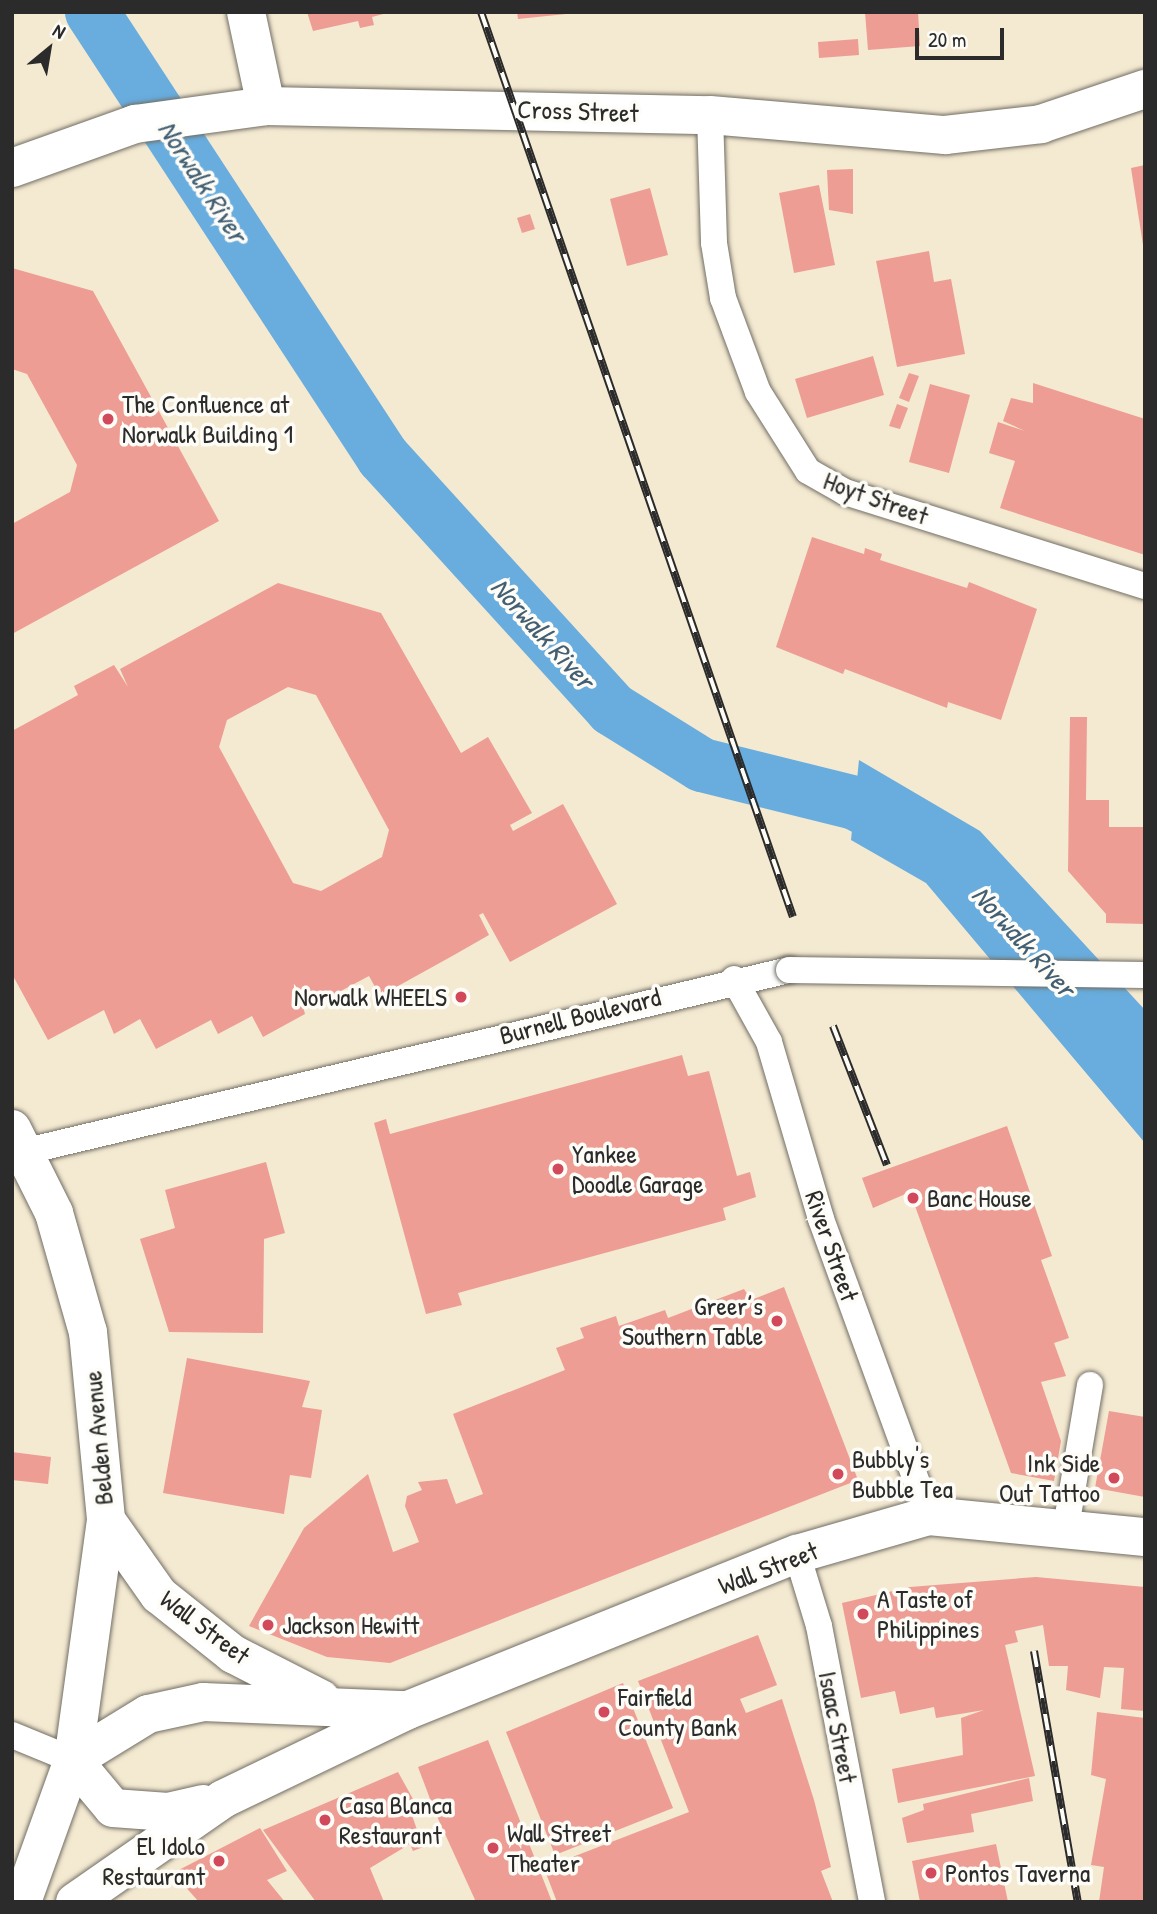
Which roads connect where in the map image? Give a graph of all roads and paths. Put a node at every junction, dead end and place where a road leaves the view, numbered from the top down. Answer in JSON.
{"nodes":[{"id":1,"x":246,"y":12,"type":"edge"},
{"id":2,"x":1145,"y":89,"type":"edge"},
{"id":3,"x":266,"y":106,"type":"junction"},
{"id":4,"x":710,"y":115,"type":"junction"},
{"id":5,"x":29,"y":161,"type":"edge"},
{"id":6,"x":1145,"y":586,"type":"edge"},
{"id":7,"x":1145,"y":975,"type":"edge"},
{"id":8,"x":734,"y":979,"type":"junction"},
{"id":9,"x":19,"y":1140,"type":"edge"},
{"id":10,"x":1090,"y":1385,"type":"dead end"},
{"id":11,"x":929,"y":1516,"type":"junction"},
{"id":12,"x":106,"y":1520,"type":"junction"},
{"id":13,"x":1066,"y":1527,"type":"junction"},
{"id":14,"x":1145,"y":1537,"type":"edge"},
{"id":15,"x":797,"y":1554,"type":"junction"},
{"id":16,"x":330,"y":1703,"type":"junction"},
{"id":17,"x":408,"y":1710,"type":"junction"},
{"id":18,"x":12,"y":1735,"type":"edge"},
{"id":19,"x":73,"y":1760,"type":"junction"},
{"id":20,"x":223,"y":1799,"type":"junction"},
{"id":21,"x":22,"y":1902,"type":"edge"},
{"id":22,"x":75,"y":1902,"type":"edge"},
{"id":23,"x":872,"y":1902,"type":"edge"}],
"edges":[{"from":1,"to":3,"type":"main road"},
{"from":2,"to":4,"type":"main road","name":"Cross Street"},
{"from":3,"to":4,"type":"main road","name":"Cross Street"},
{"from":3,"to":5,"type":"main road","name":"Cross Street"},
{"from":4,"to":6,"type":"street","name":"Hoyt Street"},
{"from":7,"to":8,"type":"street","name":"Burnell Boulevard","bridge":true},
{"from":8,"to":9,"type":"street","name":"Burnell Boulevard"},
{"from":8,"to":11,"type":"street","name":"River Street"},
{"from":9,"to":12,"type":"main road","name":"Belden Avenue"},
{"from":10,"to":13,"type":"street"},
{"from":11,"to":13,"type":"main road","name":"Wall Street"},
{"from":11,"to":15,"type":"main road","name":"Wall Street"},
{"from":12,"to":16,"type":"main road","name":"Wall Street"},
{"from":12,"to":19,"type":"main road","name":"Belden Avenue"},
{"from":13,"to":14,"type":"main road","name":"Wall Street"},
{"from":15,"to":17,"type":"main road","name":"Wall Street"},
{"from":15,"to":23,"type":"street","name":"Isaac Street"},
{"from":16,"to":17,"type":"main road","name":"Wall Street"},
{"from":16,"to":19,"type":"main road","name":"Wall Street"},
{"from":17,"to":20,"type":"main road","name":"Wall Street"},
{"from":18,"to":19,"type":"street"},
{"from":19,"to":20,"type":"main road","name":"Wall Street"},
{"from":19,"to":21,"type":"main road","name":"Belden Avenue"},
{"from":20,"to":22,"type":"main road","name":"Wall Street"}]}
